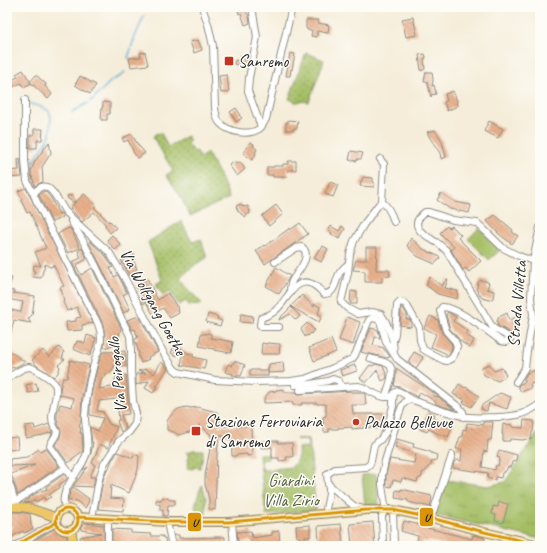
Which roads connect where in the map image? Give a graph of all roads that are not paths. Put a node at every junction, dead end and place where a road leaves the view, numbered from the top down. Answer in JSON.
{"nodes":[{"id":1,"x":202,"y":7,"type":"edge"},
{"id":2,"x":252,"y":7,"type":"edge"},
{"id":3,"x":292,"y":7,"type":"edge"},
{"id":4,"x":25,"y":100,"type":"dead end"},
{"id":5,"x":261,"y":127,"type":"junction"},
{"id":6,"x":380,"y":159,"type":"dead end"},
{"id":7,"x":34,"y":195,"type":"junction"},
{"id":8,"x":382,"y":202,"type":"junction"},
{"id":9,"x":64,"y":209,"type":"junction"},
{"id":10,"x":394,"y":222,"type":"dead end"},
{"id":11,"x":540,"y":227,"type":"edge"},
{"id":12,"x":275,"y":262,"type":"dead end"},
{"id":13,"x":533,"y":262,"type":"junction"},
{"id":14,"x":348,"y":264,"type":"junction"},
{"id":15,"x":290,"y":294,"type":"junction"},
{"id":16,"x":278,"y":327,"type":"dead end"},
{"id":17,"x":393,"y":341,"type":"junction"},
{"id":18,"x":394,"y":355,"type":"junction"},
{"id":19,"x":370,"y":358,"type":"dead end"},
{"id":20,"x":7,"y":379,"type":"edge"},
{"id":21,"x":516,"y":382,"type":"dead end"},
{"id":22,"x":295,"y":385,"type":"dead end"},
{"id":23,"x":341,"y":386,"type":"junction"},
{"id":24,"x":300,"y":390,"type":"dead end"},
{"id":25,"x":394,"y":393,"type":"junction"},
{"id":26,"x":385,"y":397,"type":"junction"},
{"id":27,"x":410,"y":399,"type":"junction"},
{"id":28,"x":540,"y":404,"type":"edge"},
{"id":29,"x":464,"y":416,"type":"junction"},
{"id":30,"x":452,"y":455,"type":"dead end"},
{"id":31,"x":65,"y":468,"type":"junction"},
{"id":32,"x":73,"y":478,"type":"junction"},
{"id":33,"x":328,"y":484,"type":"junction"},
{"id":34,"x":7,"y":486,"type":"edge"},
{"id":35,"x":11,"y":505,"type":"edge"},
{"id":36,"x":66,"y":509,"type":"junction"},
{"id":37,"x":367,"y":510,"type":"junction"},
{"id":38,"x":389,"y":510,"type":"junction"},
{"id":39,"x":326,"y":514,"type":"junction"},
{"id":40,"x":78,"y":517,"type":"junction"},
{"id":41,"x":92,"y":518,"type":"junction"},
{"id":42,"x":431,"y":518,"type":"junction"},
{"id":43,"x":108,"y":519,"type":"junction"},
{"id":44,"x":57,"y":520,"type":"junction"},
{"id":45,"x":167,"y":522,"type":"junction"},
{"id":46,"x":232,"y":522,"type":"junction"},
{"id":47,"x":71,"y":530,"type":"junction"},
{"id":48,"x":540,"y":545,"type":"edge"},
{"id":49,"x":15,"y":546,"type":"edge"},
{"id":50,"x":74,"y":546,"type":"edge"},
{"id":51,"x":108,"y":546,"type":"edge"},
{"id":52,"x":172,"y":546,"type":"edge"},
{"id":53,"x":234,"y":546,"type":"edge"},
{"id":54,"x":382,"y":546,"type":"edge"},
{"id":55,"x":394,"y":546,"type":"edge"}],
"edges":[{"from":1,"to":5,"type":"street"},
{"from":2,"to":5,"type":"street"},
{"from":3,"to":5,"type":"street"},
{"from":4,"to":7,"type":"street"},
{"from":6,"to":8,"type":"street"},
{"from":7,"to":9,"type":"street","name":"Via Wolfgang Goethe"},
{"from":7,"to":32,"type":"street"},
{"from":8,"to":10,"type":"street"},
{"from":8,"to":14,"type":"street"},
{"from":9,"to":18,"type":"street","name":"Via Wolfgang Goethe"},
{"from":9,"to":41,"type":"street","name":"Via Peirogallo"},
{"from":11,"to":13,"type":"street","name":"Strada Villetta"},
{"from":12,"to":15,"type":"street"},
{"from":13,"to":17,"type":"street"},
{"from":13,"to":21,"type":"street","name":"Strada Villetta"},
{"from":14,"to":15,"type":"street"},
{"from":14,"to":17,"type":"street"},
{"from":15,"to":16,"type":"street"},
{"from":17,"to":18,"type":"street"},
{"from":18,"to":29,"type":"street","name":"Via Wolfgang Goethe"},
{"from":19,"to":26,"type":"street"},
{"from":20,"to":31,"type":"street"},
{"from":22,"to":23,"type":"street"},
{"from":23,"to":24,"type":"street"},
{"from":23,"to":26,"type":"street"},
{"from":25,"to":26,"type":"street"},
{"from":25,"to":27,"type":"street"},
{"from":25,"to":33,"type":"street"},
{"from":27,"to":29,"type":"street"},
{"from":27,"to":38,"type":"street"},
{"from":28,"to":29,"type":"street"},
{"from":30,"to":42,"type":"street"},
{"from":31,"to":32,"type":"street"},
{"from":31,"to":35,"type":"street"},
{"from":32,"to":36,"type":"street"},
{"from":33,"to":37,"type":"street"},
{"from":33,"to":39,"type":"street"},
{"from":34,"to":35,"type":"street"},
{"from":35,"to":44,"type":"main road"},
{"from":36,"to":40,"type":"main road"},
{"from":36,"to":44,"type":"main road"},
{"from":37,"to":38,"type":"main road"},
{"from":37,"to":39,"type":"main road"},
{"from":38,"to":42,"type":"main road"},
{"from":38,"to":54,"type":"street"},
{"from":38,"to":55,"type":"street"},
{"from":39,"to":46,"type":"main road"},
{"from":40,"to":41,"type":"main road"},
{"from":40,"to":47,"type":"main road"},
{"from":41,"to":43,"type":"main road"},
{"from":42,"to":48,"type":"main road"},
{"from":43,"to":45,"type":"main road"},
{"from":43,"to":51,"type":"street"},
{"from":44,"to":47,"type":"main road"},
{"from":44,"to":49,"type":"street"},
{"from":45,"to":46,"type":"main road"},
{"from":45,"to":52,"type":"street"},
{"from":46,"to":53,"type":"street"},
{"from":47,"to":50,"type":"main road"}]}
